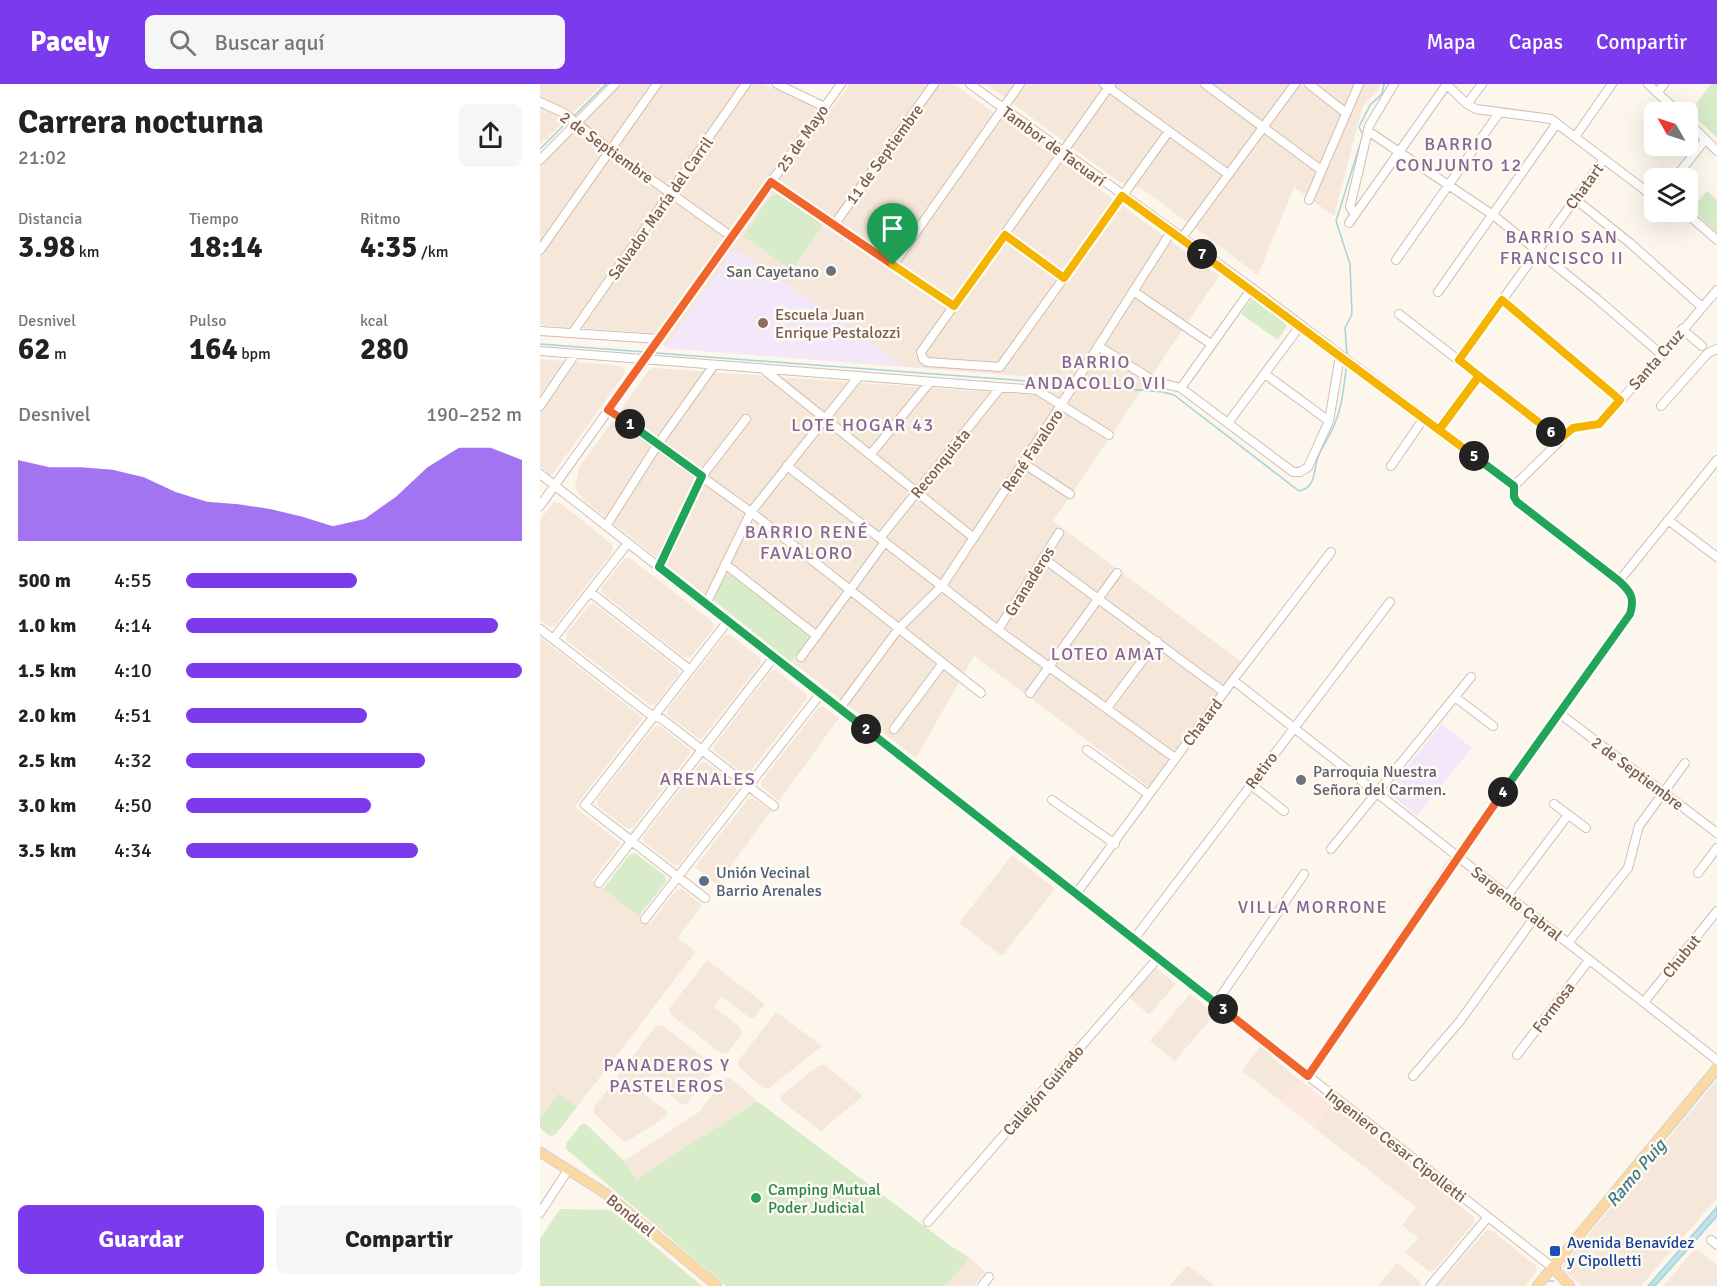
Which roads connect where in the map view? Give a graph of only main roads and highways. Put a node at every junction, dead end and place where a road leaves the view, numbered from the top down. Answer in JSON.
{"nodes":[{"id":1,"x":1717,"y":1068,"type":"edge"},
{"id":2,"x":540,"y":1152,"type":"edge"},
{"id":3,"x":1552,"y":1267,"type":"junction"},
{"id":4,"x":717,"y":1286,"type":"edge"},
{"id":5,"x":1537,"y":1286,"type":"edge"},
{"id":6,"x":1570,"y":1286,"type":"edge"}],
"edges":[{"from":1,"to":3,"type":"main road"},
{"from":2,"to":4,"type":"main road","name":"Bonduel"},
{"from":3,"to":5,"type":"main road"},
{"from":3,"to":6,"type":"main road","name":"Ingeniero Cesar Cipolletti"}]}
